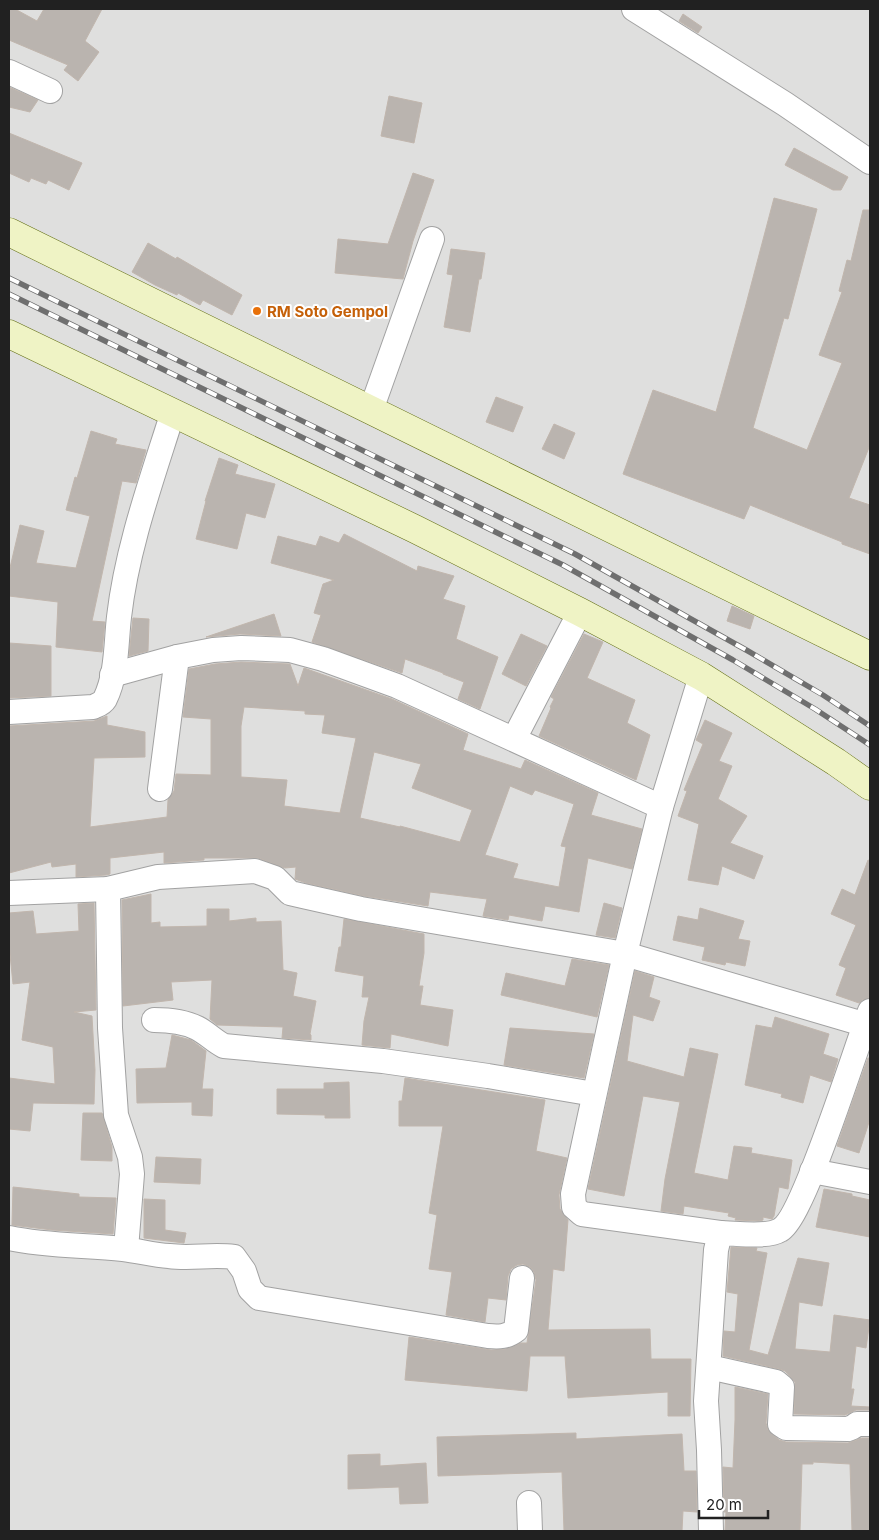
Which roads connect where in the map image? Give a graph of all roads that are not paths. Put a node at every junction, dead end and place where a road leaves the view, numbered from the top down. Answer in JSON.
{"nodes":[{"id":1,"x":634,"y":9,"type":"edge"},
{"id":2,"x":9,"y":72,"type":"edge"},
{"id":3,"x":50,"y":91,"type":"dead end"},
{"id":4,"x":870,"y":162,"type":"edge"},
{"id":5,"x":9,"y":232,"type":"edge"},
{"id":6,"x":432,"y":239,"type":"dead end"},
{"id":7,"x":9,"y":334,"type":"edge"},
{"id":8,"x":371,"y":410,"type":"junction"},
{"id":9,"x":173,"y":412,"type":"junction"},
{"id":10,"x":580,"y":612,"type":"junction"},
{"id":11,"x":870,"y":656,"type":"edge"},
{"id":12,"x":177,"y":657,"type":"junction"},
{"id":13,"x":112,"y":675,"type":"junction"},
{"id":14,"x":701,"y":676,"type":"junction"},
{"id":15,"x":9,"y":712,"type":"edge"},
{"id":16,"x":514,"y":739,"type":"junction"},
{"id":17,"x":870,"y":786,"type":"edge"},
{"id":18,"x":160,"y":790,"type":"dead end"},
{"id":19,"x":662,"y":807,"type":"junction"},
{"id":20,"x":108,"y":889,"type":"junction"},
{"id":21,"x":9,"y":893,"type":"edge"},
{"id":22,"x":625,"y":954,"type":"junction"},
{"id":23,"x":154,"y":1020,"type":"dead end"},
{"id":24,"x":868,"y":1020,"type":"edge"},
{"id":25,"x":594,"y":1094,"type":"junction"},
{"id":26,"x":812,"y":1171,"type":"junction"},
{"id":27,"x":870,"y":1182,"type":"edge"},
{"id":28,"x":720,"y":1233,"type":"junction"},
{"id":29,"x":9,"y":1238,"type":"edge"},
{"id":30,"x":126,"y":1249,"type":"junction"},
{"id":31,"x":522,"y":1278,"type":"dead end"},
{"id":32,"x":709,"y":1366,"type":"junction"},
{"id":33,"x":870,"y":1424,"type":"edge"},
{"id":34,"x":529,"y":1503,"type":"dead end"},
{"id":35,"x":530,"y":1531,"type":"edge"},
{"id":36,"x":711,"y":1531,"type":"edge"}],
"edges":[{"from":1,"to":4,"type":"street"},
{"from":2,"to":3,"type":"street"},
{"from":5,"to":8,"type":"main road"},
{"from":6,"to":8,"type":"street"},
{"from":7,"to":9,"type":"main road"},
{"from":8,"to":11,"type":"main road"},
{"from":9,"to":10,"type":"main road"},
{"from":9,"to":13,"type":"street"},
{"from":10,"to":14,"type":"main road"},
{"from":10,"to":16,"type":"street"},
{"from":12,"to":13,"type":"street"},
{"from":12,"to":16,"type":"street"},
{"from":12,"to":18,"type":"street"},
{"from":13,"to":15,"type":"street"},
{"from":14,"to":17,"type":"main road"},
{"from":14,"to":19,"type":"street"},
{"from":16,"to":19,"type":"street"},
{"from":19,"to":22,"type":"street"},
{"from":20,"to":21,"type":"street"},
{"from":20,"to":22,"type":"street"},
{"from":20,"to":30,"type":"street"},
{"from":22,"to":24,"type":"street"},
{"from":22,"to":25,"type":"street"},
{"from":23,"to":25,"type":"street"},
{"from":24,"to":26,"type":"street"},
{"from":25,"to":28,"type":"street"},
{"from":26,"to":27,"type":"street"},
{"from":26,"to":28,"type":"street"},
{"from":28,"to":32,"type":"street"},
{"from":29,"to":30,"type":"street"},
{"from":30,"to":31,"type":"street"},
{"from":32,"to":33,"type":"street"},
{"from":32,"to":36,"type":"street"},
{"from":34,"to":35,"type":"street"}]}
